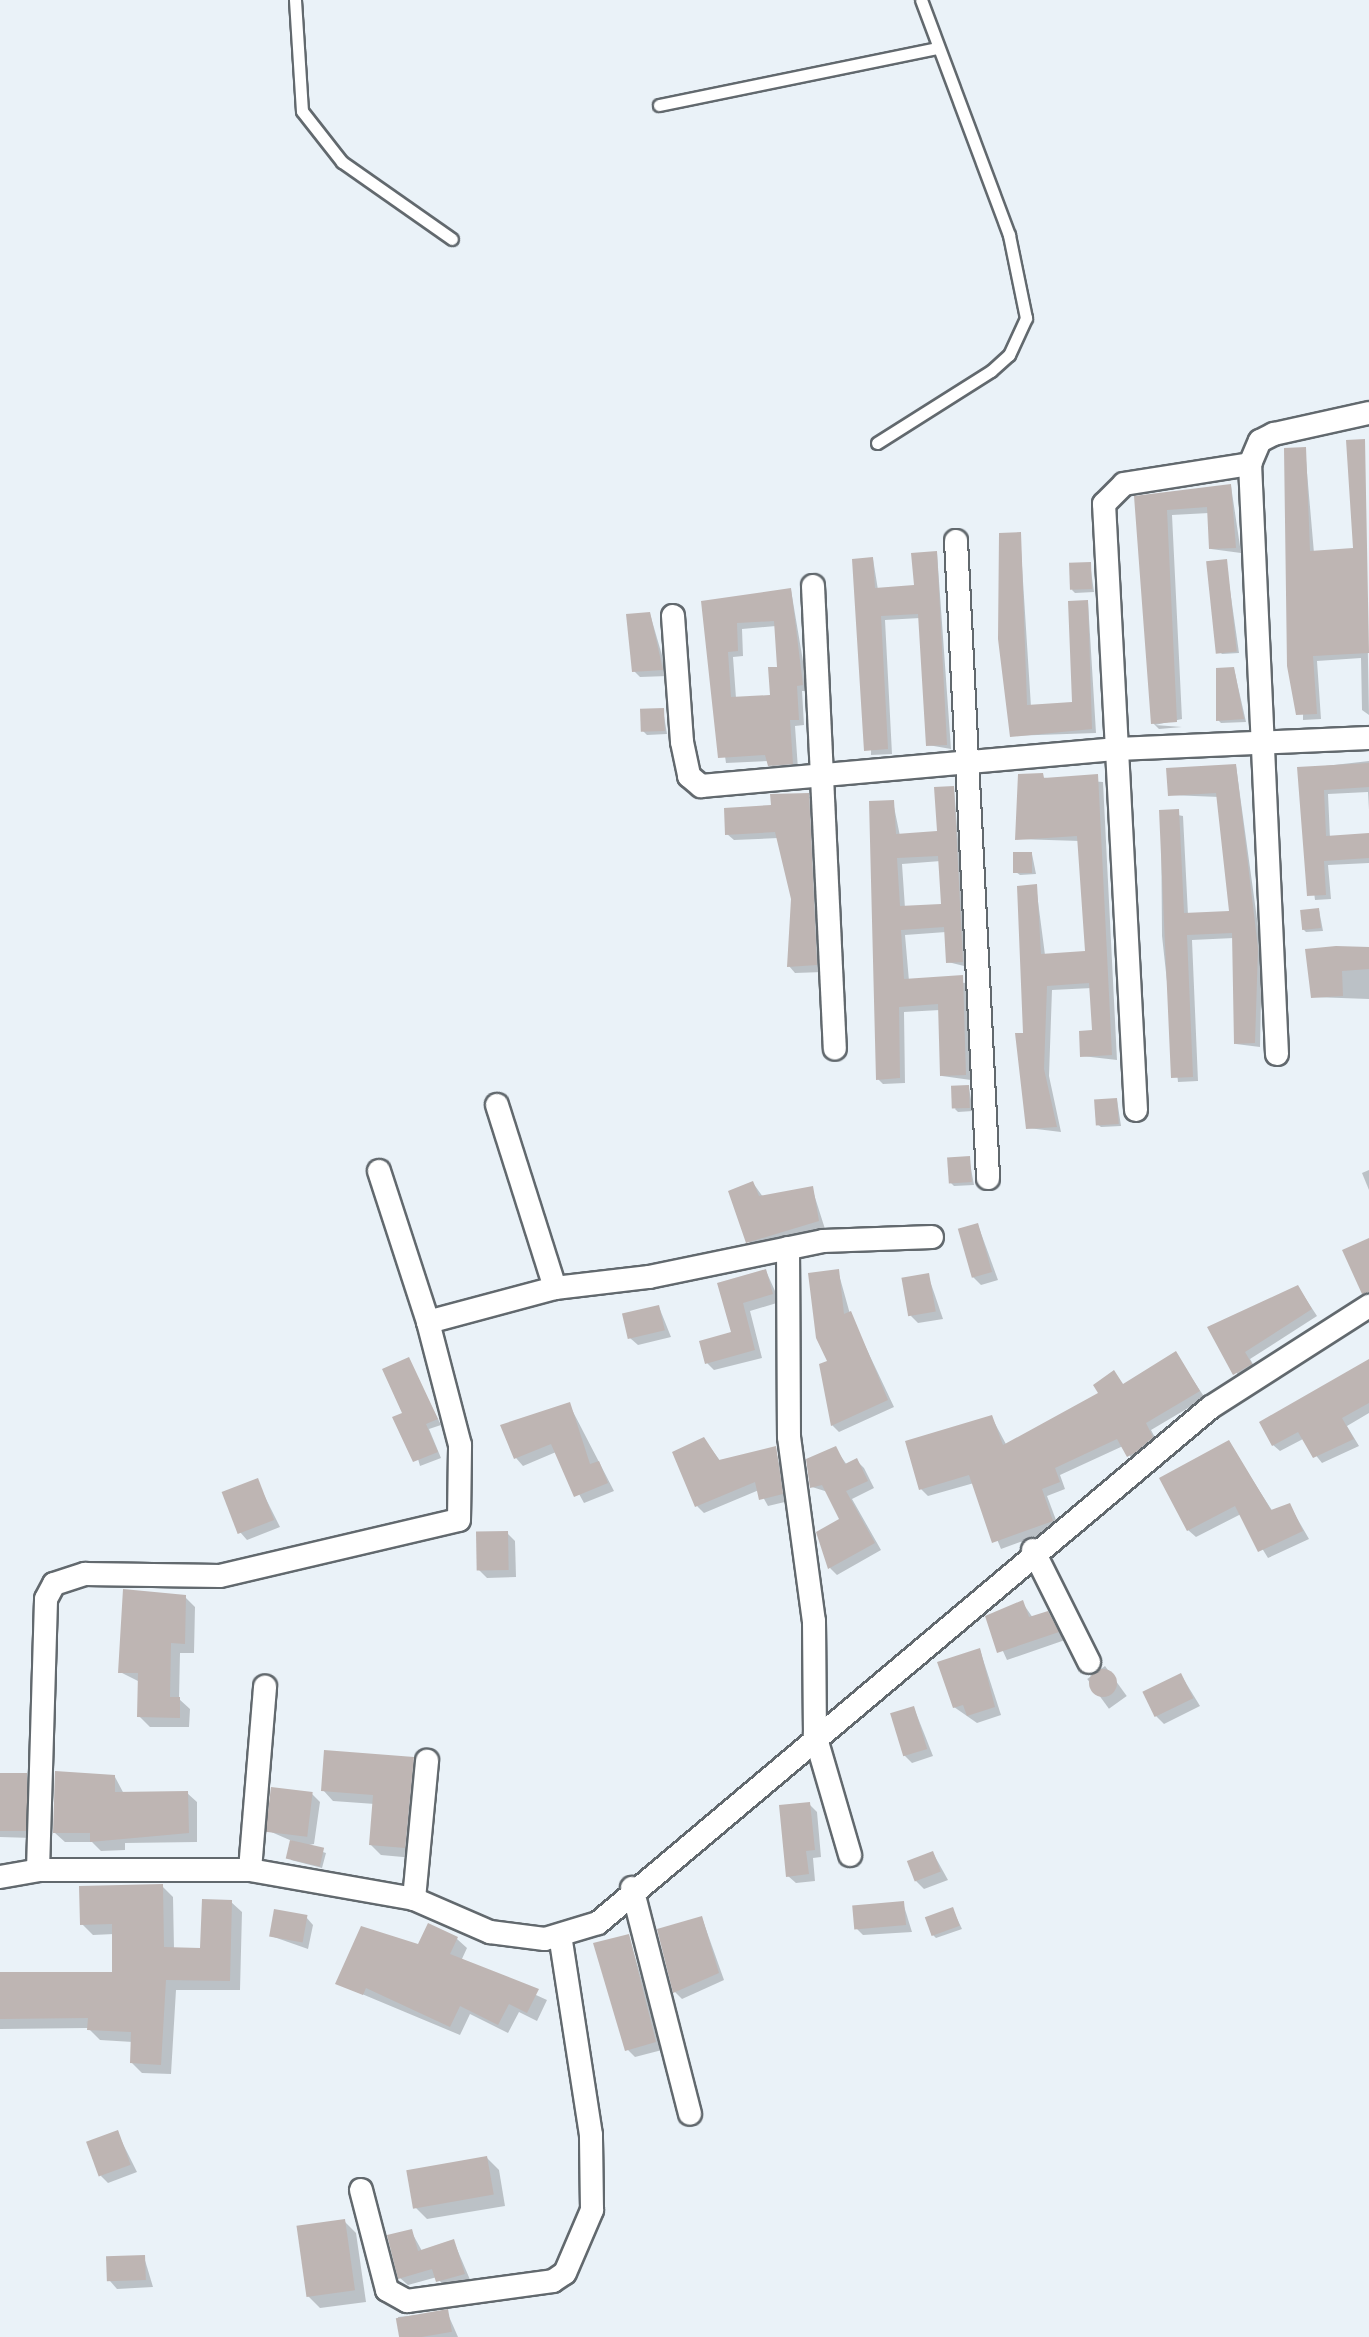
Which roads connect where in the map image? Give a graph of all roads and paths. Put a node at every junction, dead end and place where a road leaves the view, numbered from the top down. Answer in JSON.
{"nodes":[{"id":1,"x":295,"y":0,"type":"edge"},
{"id":2,"x":921,"y":0,"type":"edge"},
{"id":3,"x":937,"y":48,"type":"junction"},
{"id":4,"x":659,"y":105,"type":"dead end"},
{"id":5,"x":452,"y":239,"type":"dead end"},
{"id":6,"x":1369,"y":413,"type":"edge"},
{"id":7,"x":877,"y":443,"type":"dead end"},
{"id":8,"x":1250,"y":464,"type":"junction"},
{"id":9,"x":956,"y":541,"type":"dead end"},
{"id":10,"x":813,"y":586,"type":"dead end"},
{"id":11,"x":673,"y":616,"type":"dead end"},
{"id":12,"x":1369,"y":738,"type":"edge"},
{"id":13,"x":1265,"y":743,"type":"junction"},
{"id":14,"x":1117,"y":749,"type":"junction"},
{"id":15,"x":967,"y":764,"type":"junction"},
{"id":16,"x":823,"y":778,"type":"junction"},
{"id":17,"x":835,"y":1048,"type":"dead end"},
{"id":18,"x":1277,"y":1054,"type":"dead end"},
{"id":19,"x":497,"y":1105,"type":"dead end"},
{"id":20,"x":1136,"y":1110,"type":"dead end"},
{"id":21,"x":379,"y":1171,"type":"dead end"},
{"id":22,"x":988,"y":1178,"type":"dead end"},
{"id":23,"x":932,"y":1237,"type":"dead end"},
{"id":24,"x":788,"y":1248,"type":"junction"},
{"id":25,"x":555,"y":1288,"type":"junction"},
{"id":26,"x":1369,"y":1306,"type":"edge"},
{"id":27,"x":428,"y":1322,"type":"junction"},
{"id":28,"x":1033,"y":1550,"type":"junction"},
{"id":29,"x":1089,"y":1662,"type":"dead end"},
{"id":30,"x":265,"y":1687,"type":"dead end"},
{"id":31,"x":815,"y":1735,"type":"junction"},
{"id":32,"x":427,"y":1761,"type":"dead end"},
{"id":33,"x":850,"y":1855,"type":"dead end"},
{"id":34,"x":38,"y":1870,"type":"junction"},
{"id":35,"x":250,"y":1870,"type":"junction"},
{"id":36,"x":0,"y":1877,"type":"edge"},
{"id":37,"x":632,"y":1888,"type":"junction"},
{"id":38,"x":414,"y":1899,"type":"junction"},
{"id":39,"x":560,"y":1935,"type":"junction"},
{"id":40,"x":690,"y":2114,"type":"dead end"},
{"id":41,"x":361,"y":2190,"type":"dead end"}],
"edges":[{"from":1,"to":5,"type":"lane"},
{"from":2,"to":3,"type":"lane"},
{"from":3,"to":4,"type":"lane"},
{"from":3,"to":7,"type":"lane"},
{"from":6,"to":8,"type":"street"},
{"from":8,"to":13,"type":"street"},
{"from":8,"to":14,"type":"street"},
{"from":9,"to":15,"type":"street"},
{"from":10,"to":16,"type":"street"},
{"from":11,"to":16,"type":"street"},
{"from":12,"to":13,"type":"street"},
{"from":13,"to":14,"type":"street"},
{"from":13,"to":18,"type":"street"},
{"from":14,"to":15,"type":"street"},
{"from":14,"to":20,"type":"street"},
{"from":15,"to":16,"type":"street"},
{"from":15,"to":22,"type":"street"},
{"from":16,"to":17,"type":"street"},
{"from":19,"to":25,"type":"street"},
{"from":21,"to":27,"type":"street"},
{"from":23,"to":24,"type":"street"},
{"from":24,"to":25,"type":"street"},
{"from":24,"to":31,"type":"street"},
{"from":25,"to":27,"type":"street"},
{"from":26,"to":28,"type":"street"},
{"from":27,"to":34,"type":"street"},
{"from":28,"to":29,"type":"street"},
{"from":28,"to":31,"type":"street"},
{"from":30,"to":35,"type":"street"},
{"from":31,"to":33,"type":"street"},
{"from":31,"to":37,"type":"street"},
{"from":32,"to":38,"type":"street"},
{"from":34,"to":35,"type":"street"},
{"from":34,"to":36,"type":"street"},
{"from":35,"to":38,"type":"street"},
{"from":37,"to":39,"type":"street"},
{"from":37,"to":40,"type":"street"},
{"from":38,"to":39,"type":"street"},
{"from":39,"to":41,"type":"street"}]}
